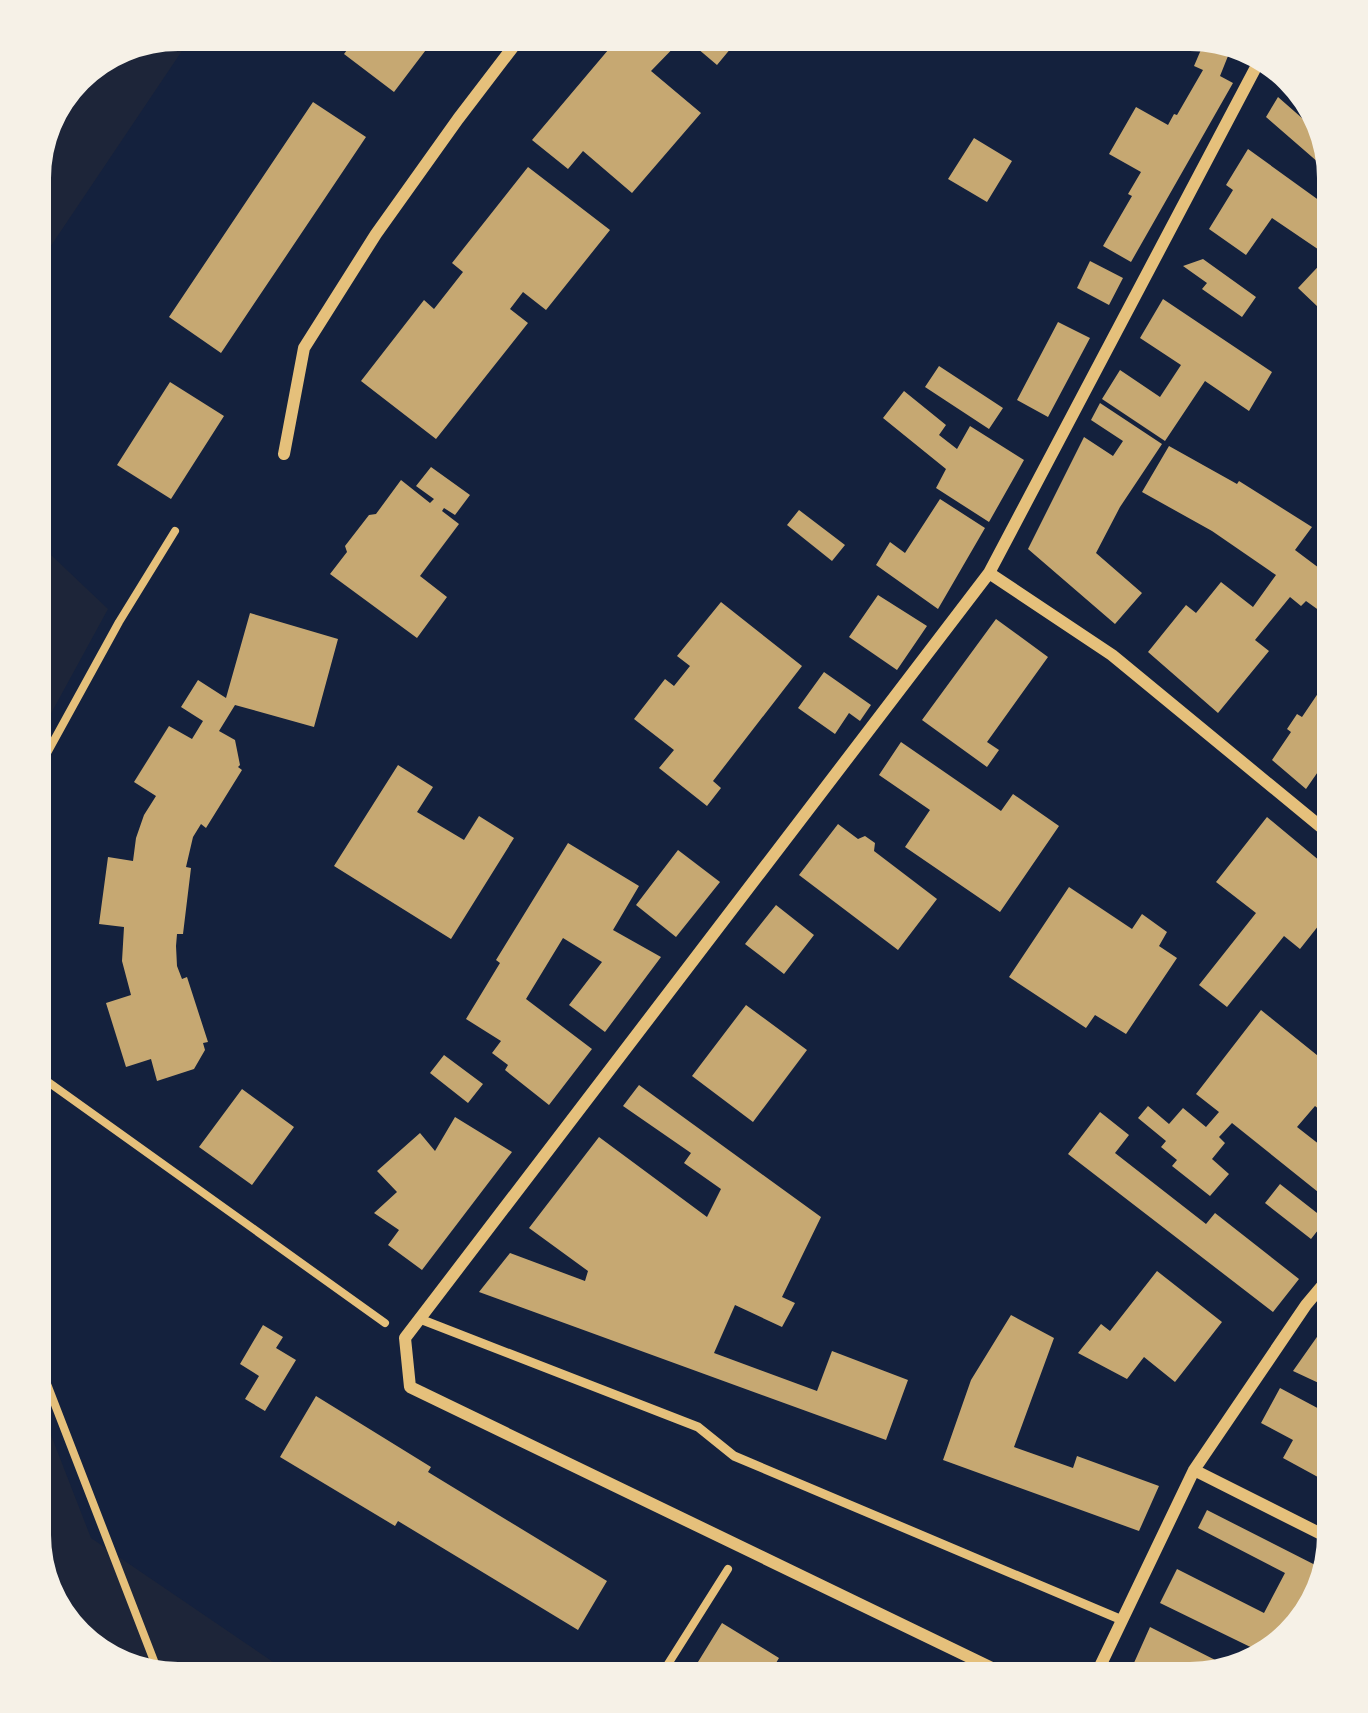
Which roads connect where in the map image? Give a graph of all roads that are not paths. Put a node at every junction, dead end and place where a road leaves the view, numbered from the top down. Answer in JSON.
{"nodes":[{"id":1,"x":511,"y":51,"type":"edge"},
{"id":2,"x":1256,"y":69,"type":"edge"},
{"id":3,"x":284,"y":454,"type":"dead end"},
{"id":4,"x":989,"y":573,"type":"junction"},
{"id":5,"x":1317,"y":824,"type":"edge"},
{"id":6,"x":1317,"y":1292,"type":"edge"},
{"id":7,"x":420,"y":1319,"type":"junction"},
{"id":8,"x":1194,"y":1470,"type":"junction"},
{"id":9,"x":1317,"y":1532,"type":"edge"},
{"id":10,"x":1122,"y":1620,"type":"junction"},
{"id":11,"x":979,"y":1662,"type":"edge"},
{"id":12,"x":1102,"y":1662,"type":"edge"}],
"edges":[{"from":1,"to":3,"type":"street"},
{"from":2,"to":4,"type":"street"},
{"from":4,"to":5,"type":"street"},
{"from":4,"to":7,"type":"street"},
{"from":6,"to":8,"type":"street"},
{"from":7,"to":10,"type":"lane"},
{"from":7,"to":11,"type":"street"},
{"from":8,"to":9,"type":"street"},
{"from":8,"to":10,"type":"street"},
{"from":10,"to":12,"type":"street"}]}
